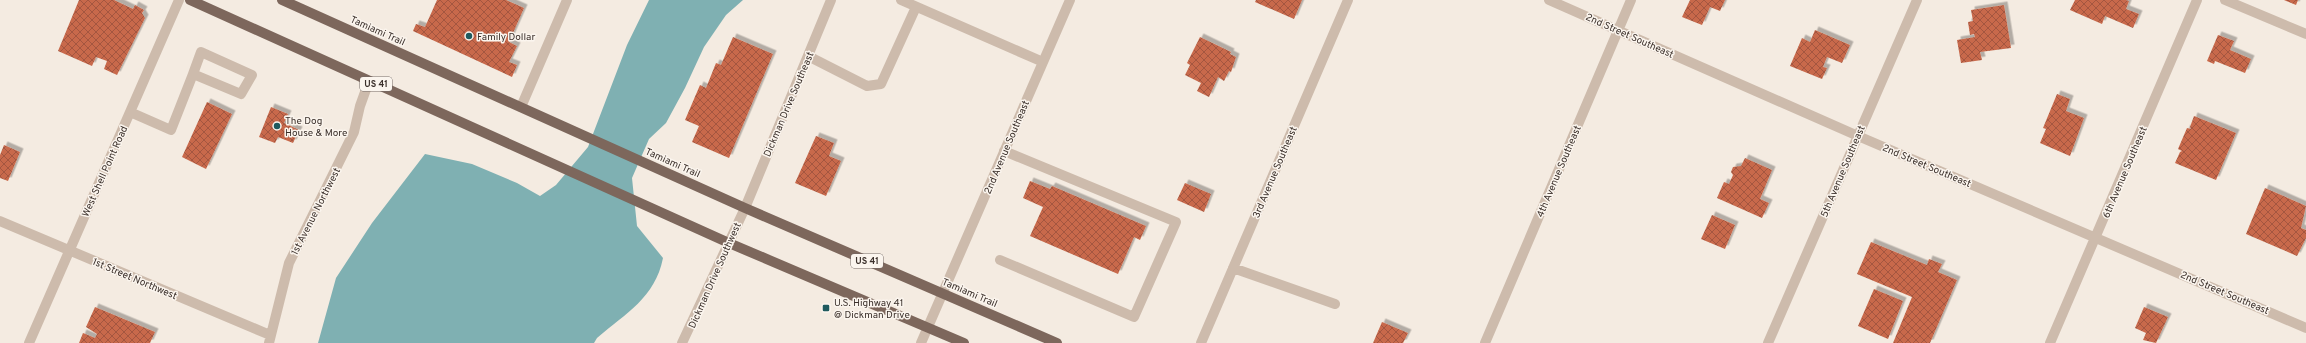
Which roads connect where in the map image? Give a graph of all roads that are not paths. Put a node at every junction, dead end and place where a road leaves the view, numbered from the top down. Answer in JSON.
{"nodes":[{"id":1,"x":179,"y":0,"type":"edge"},
{"id":2,"x":190,"y":0,"type":"edge"},
{"id":3,"x":282,"y":0,"type":"edge"},
{"id":4,"x":567,"y":0,"type":"edge"},
{"id":5,"x":831,"y":0,"type":"edge"},
{"id":6,"x":901,"y":0,"type":"edge"},
{"id":7,"x":1070,"y":0,"type":"edge"},
{"id":8,"x":1348,"y":0,"type":"edge"},
{"id":9,"x":1549,"y":0,"type":"edge"},
{"id":10,"x":1631,"y":0,"type":"edge"},
{"id":11,"x":1917,"y":0,"type":"edge"},
{"id":12,"x":2197,"y":0,"type":"edge"},
{"id":13,"x":2225,"y":0,"type":"edge"},
{"id":14,"x":916,"y":7,"type":"junction"},
{"id":15,"x":1618,"y":29,"type":"junction"},
{"id":16,"x":2306,"y":34,"type":"edge"},
{"id":17,"x":808,"y":56,"type":"junction"},
{"id":18,"x":1043,"y":62,"type":"junction"},
{"id":19,"x":192,"y":74,"type":"junction"},
{"id":20,"x":369,"y":81,"type":"junction"},
{"id":21,"x":521,"y":107,"type":"junction"},
{"id":22,"x":130,"y":112,"type":"junction"},
{"id":23,"x":1858,"y":136,"type":"junction"},
{"id":24,"x":1004,"y":151,"type":"junction"},
{"id":25,"x":745,"y":208,"type":"junction"},
{"id":26,"x":0,"y":221,"type":"edge"},
{"id":27,"x":2096,"y":237,"type":"junction"},
{"id":28,"x":729,"y":243,"type":"junction"},
{"id":29,"x":69,"y":251,"type":"junction"},
{"id":30,"x":1000,"y":260,"type":"dead end"},
{"id":31,"x":1233,"y":268,"type":"junction"},
{"id":32,"x":942,"y":293,"type":"junction"},
{"id":33,"x":1335,"y":304,"type":"dead end"},
{"id":34,"x":928,"y":327,"type":"junction"},
{"id":35,"x":2306,"y":328,"type":"edge"},
{"id":36,"x":270,"y":339,"type":"edge"},
{"id":37,"x":29,"y":343,"type":"edge"},
{"id":38,"x":682,"y":343,"type":"edge"},
{"id":39,"x":921,"y":343,"type":"edge"},
{"id":40,"x":964,"y":343,"type":"edge"},
{"id":41,"x":1057,"y":343,"type":"edge"},
{"id":42,"x":1201,"y":343,"type":"edge"},
{"id":43,"x":1485,"y":343,"type":"edge"},
{"id":44,"x":1768,"y":343,"type":"edge"},
{"id":45,"x":2050,"y":343,"type":"edge"}],
"edges":[{"from":1,"to":22,"type":"street","name":"West Shell Point Road"},
{"from":2,"to":20,"type":"main road","number":"US 41"},
{"from":3,"to":21,"type":"main road","name":"Tamiami Trail","number":"US 41"},
{"from":4,"to":21,"type":"street"},
{"from":5,"to":17,"type":"street","name":"Dickman Drive Southeast"},
{"from":6,"to":14,"type":"street"},
{"from":7,"to":18,"type":"street","name":"2nd Avenue Southeast"},
{"from":8,"to":31,"type":"street","name":"3rd Avenue Southeast"},
{"from":9,"to":15,"type":"street","name":"2nd Street Southeast"},
{"from":10,"to":15,"type":"street","name":"4th Avenue Southeast"},
{"from":11,"to":23,"type":"street","name":"5th Avenue Southeast"},
{"from":12,"to":27,"type":"street","name":"6th Avenue Southeast"},
{"from":13,"to":16,"type":"street"},
{"from":14,"to":17,"type":"street"},
{"from":14,"to":18,"type":"street"},
{"from":15,"to":23,"type":"street","name":"2nd Street Southeast"},
{"from":15,"to":43,"type":"street","name":"4th Avenue Southeast"},
{"from":17,"to":25,"type":"street","name":"Dickman Drive Southeast"},
{"from":18,"to":24,"type":"street","name":"2nd Avenue Southeast"},
{"from":19,"to":19,"type":"street"},
{"from":19,"to":22,"type":"street"},
{"from":20,"to":28,"type":"main road","number":"US 41"},
{"from":20,"to":36,"type":"street","name":"1st Avenue Northwest"},
{"from":21,"to":25,"type":"main road","name":"Tamiami Trail","number":"US 41"},
{"from":22,"to":29,"type":"street","name":"West Shell Point Road"},
{"from":23,"to":27,"type":"street","name":"2nd Street Southeast"},
{"from":23,"to":44,"type":"street","name":"5th Avenue Southeast"},
{"from":24,"to":30,"type":"street"},
{"from":24,"to":32,"type":"street","name":"2nd Avenue Southeast"},
{"from":25,"to":28,"type":"street","name":"Dickman Drive Southwest"},
{"from":25,"to":32,"type":"main road","name":"Tamiami Trail","number":"US 41"},
{"from":26,"to":29,"type":"street","name":"1st Street Northwest"},
{"from":27,"to":35,"type":"street","name":"2nd Street Southeast"},
{"from":27,"to":45,"type":"street","name":"6th Avenue Southeast"},
{"from":28,"to":34,"type":"main road","number":"US 41"},
{"from":28,"to":38,"type":"street","name":"Dickman Drive Southwest"},
{"from":29,"to":36,"type":"street","name":"1st Street Northwest"},
{"from":29,"to":37,"type":"street","name":"West Shell Point Road"},
{"from":31,"to":33,"type":"street"},
{"from":31,"to":42,"type":"street","name":"3rd Avenue Southeast"},
{"from":32,"to":34,"type":"street","name":"2nd Avenue Southeast"},
{"from":32,"to":41,"type":"main road","name":"Tamiami Trail","number":"US 41"},
{"from":34,"to":39,"type":"street","name":"2nd Avenue Southeast"},
{"from":34,"to":40,"type":"main road","number":"US 41"}]}
